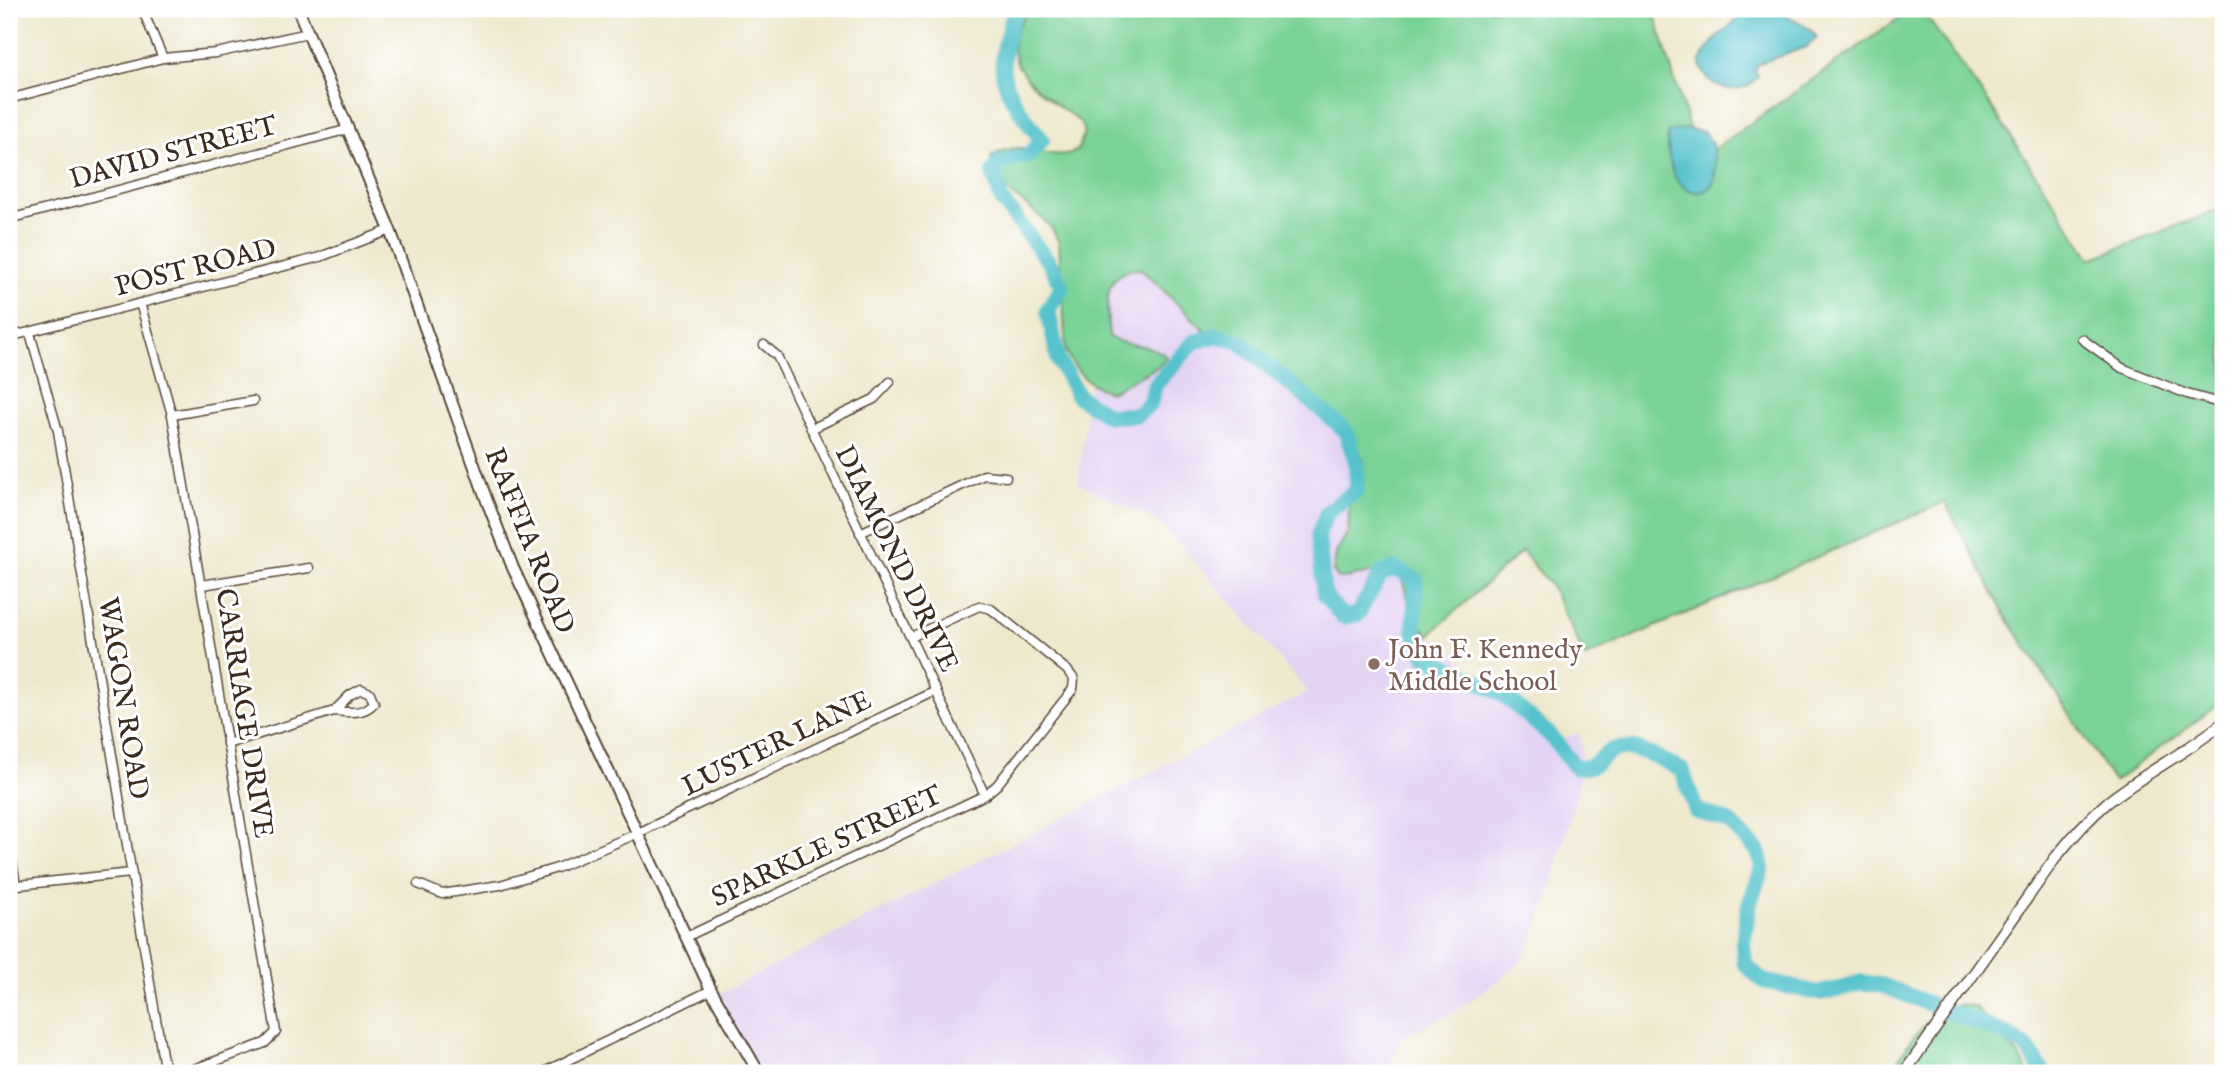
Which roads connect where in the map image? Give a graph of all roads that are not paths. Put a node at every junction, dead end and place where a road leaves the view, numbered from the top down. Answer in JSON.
{"nodes":[{"id":1,"x":142,"y":9,"type":"edge"},
{"id":2,"x":298,"y":9,"type":"edge"},
{"id":3,"x":308,"y":33,"type":"junction"},
{"id":4,"x":163,"y":58,"type":"junction"},
{"id":5,"x":9,"y":99,"type":"edge"},
{"id":6,"x":349,"y":129,"type":"junction"},
{"id":7,"x":9,"y":219,"type":"edge"},
{"id":8,"x":390,"y":230,"type":"junction"},
{"id":9,"x":140,"y":303,"type":"junction"},
{"id":10,"x":30,"y":333,"type":"junction"},
{"id":11,"x":9,"y":337,"type":"edge"},
{"id":12,"x":2082,"y":339,"type":"dead end"},
{"id":13,"x":764,"y":345,"type":"dead end"},
{"id":14,"x":890,"y":382,"type":"dead end"},
{"id":15,"x":253,"y":401,"type":"dead end"},
{"id":16,"x":2223,"y":404,"type":"edge"},
{"id":17,"x":172,"y":415,"type":"junction"},
{"id":18,"x":811,"y":429,"type":"junction"},
{"id":19,"x":1006,"y":477,"type":"dead end"},
{"id":20,"x":860,"y":533,"type":"junction"},
{"id":21,"x":309,"y":568,"type":"dead end"},
{"id":22,"x":202,"y":586,"type":"junction"},
{"id":23,"x":911,"y":637,"type":"junction"},
{"id":24,"x":936,"y":691,"type":"junction"},
{"id":25,"x":334,"y":710,"type":"dead end"},
{"id":26,"x":2223,"y":723,"type":"edge"},
{"id":27,"x":227,"y":744,"type":"junction"},
{"id":28,"x":985,"y":795,"type":"junction"},
{"id":29,"x":636,"y":834,"type":"junction"},
{"id":30,"x":9,"y":841,"type":"edge"},
{"id":31,"x":131,"y":873,"type":"junction"},
{"id":32,"x":418,"y":884,"type":"dead end"},
{"id":33,"x":12,"y":885,"type":"edge"},
{"id":34,"x":687,"y":937,"type":"junction"},
{"id":35,"x":711,"y":990,"type":"junction"},
{"id":36,"x":165,"y":1073,"type":"edge"},
{"id":37,"x":183,"y":1073,"type":"edge"},
{"id":38,"x":542,"y":1073,"type":"edge"},
{"id":39,"x":759,"y":1073,"type":"edge"},
{"id":40,"x":1904,"y":1073,"type":"edge"}],
"edges":[{"from":1,"to":4,"type":"street"},
{"from":2,"to":3,"type":"main road","name":"RAFFIA ROAD"},
{"from":3,"to":4,"type":"street"},
{"from":3,"to":6,"type":"main road","name":"RAFFIA ROAD"},
{"from":4,"to":5,"type":"street"},
{"from":6,"to":7,"type":"street","name":"DAVID STREET"},
{"from":6,"to":8,"type":"main road","name":"RAFFIA ROAD"},
{"from":8,"to":9,"type":"street","name":"POST ROAD"},
{"from":8,"to":29,"type":"main road","name":"RAFFIA ROAD"},
{"from":9,"to":10,"type":"street","name":"POST ROAD"},
{"from":9,"to":17,"type":"street","name":"CARRIAGE DRIVE"},
{"from":10,"to":11,"type":"street","name":"POST ROAD"},
{"from":10,"to":31,"type":"street","name":"WAGON ROAD"},
{"from":12,"to":16,"type":"street"},
{"from":13,"to":18,"type":"street","name":"DIAMOND DRIVE"},
{"from":14,"to":18,"type":"street"},
{"from":15,"to":17,"type":"street"},
{"from":17,"to":22,"type":"street","name":"CARRIAGE DRIVE"},
{"from":18,"to":20,"type":"street","name":"DIAMOND DRIVE"},
{"from":19,"to":20,"type":"street"},
{"from":20,"to":23,"type":"street","name":"DIAMOND DRIVE"},
{"from":21,"to":22,"type":"street"},
{"from":22,"to":27,"type":"street","name":"CARRIAGE DRIVE"},
{"from":23,"to":24,"type":"street","name":"DIAMOND DRIVE"},
{"from":23,"to":28,"type":"street"},
{"from":24,"to":28,"type":"street","name":"DIAMOND DRIVE"},
{"from":24,"to":29,"type":"street","name":"LUSTER LANE"},
{"from":25,"to":27,"type":"street"},
{"from":26,"to":40,"type":"street"},
{"from":27,"to":37,"type":"street","name":"CARRIAGE DRIVE"},
{"from":28,"to":34,"type":"street","name":"SPARKLE STREET"},
{"from":29,"to":32,"type":"street","name":"LUSTER LANE"},
{"from":29,"to":34,"type":"main road","name":"RAFFIA ROAD"},
{"from":30,"to":33,"type":"street"},
{"from":31,"to":33,"type":"street"},
{"from":31,"to":36,"type":"street","name":"WAGON ROAD"},
{"from":34,"to":35,"type":"main road","name":"RAFFIA ROAD"},
{"from":35,"to":38,"type":"street"},
{"from":35,"to":39,"type":"main road","name":"RAFFIA ROAD"}]}
